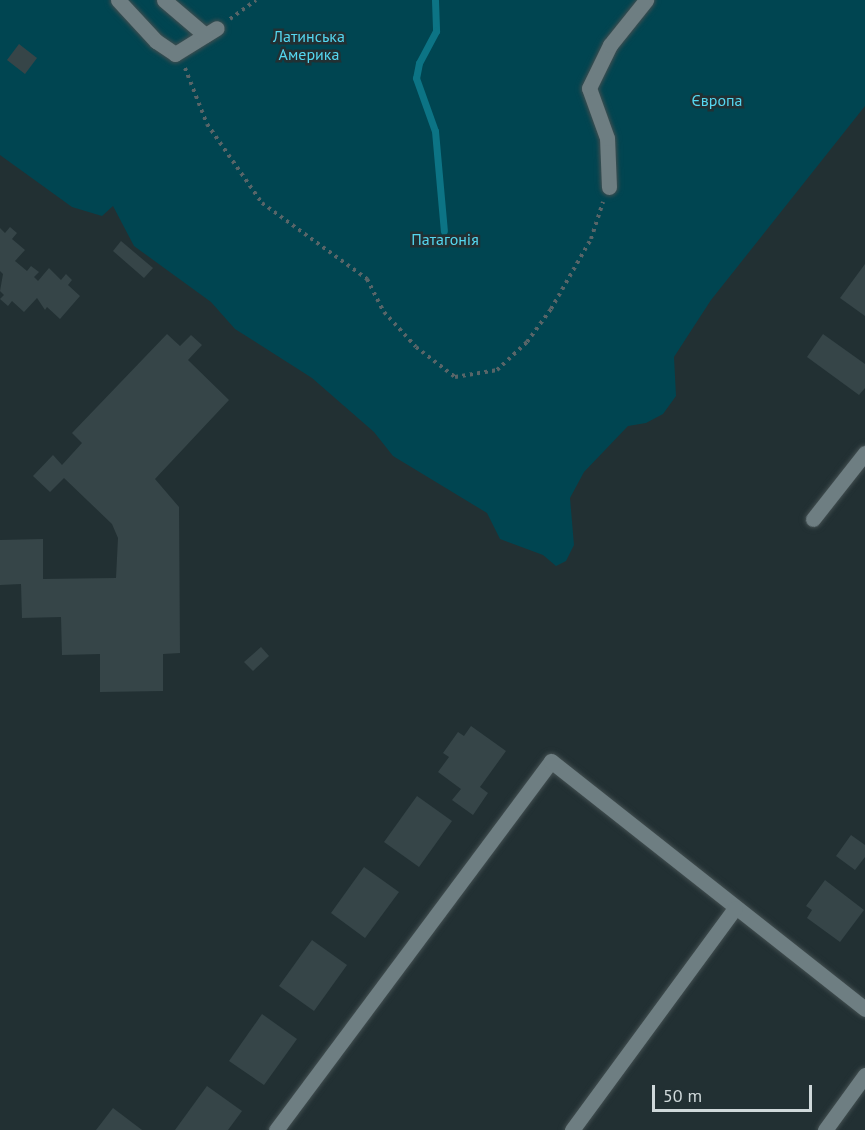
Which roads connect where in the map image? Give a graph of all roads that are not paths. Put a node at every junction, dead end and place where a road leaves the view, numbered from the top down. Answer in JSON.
{"nodes":[{"id":1,"x":118,"y":0,"type":"edge"},
{"id":2,"x":164,"y":0,"type":"edge"},
{"id":3,"x":646,"y":0,"type":"edge"},
{"id":4,"x":609,"y":187,"type":"road end"},
{"id":5,"x":865,"y":453,"type":"edge"},
{"id":6,"x":813,"y":519,"type":"dead end"},
{"id":7,"x":735,"y":908,"type":"junction"},
{"id":8,"x":865,"y":1009,"type":"edge"},
{"id":9,"x":865,"y":1075,"type":"edge"},
{"id":10,"x":276,"y":1130,"type":"edge"},
{"id":11,"x":572,"y":1130,"type":"edge"},
{"id":12,"x":825,"y":1130,"type":"edge"}],
"edges":[{"from":1,"to":2,"type":"street"},
{"from":3,"to":4,"type":"street"},
{"from":5,"to":6,"type":"street"},
{"from":7,"to":8,"type":"street"},
{"from":7,"to":10,"type":"street"},
{"from":7,"to":11,"type":"street"},
{"from":9,"to":12,"type":"street"}]}
